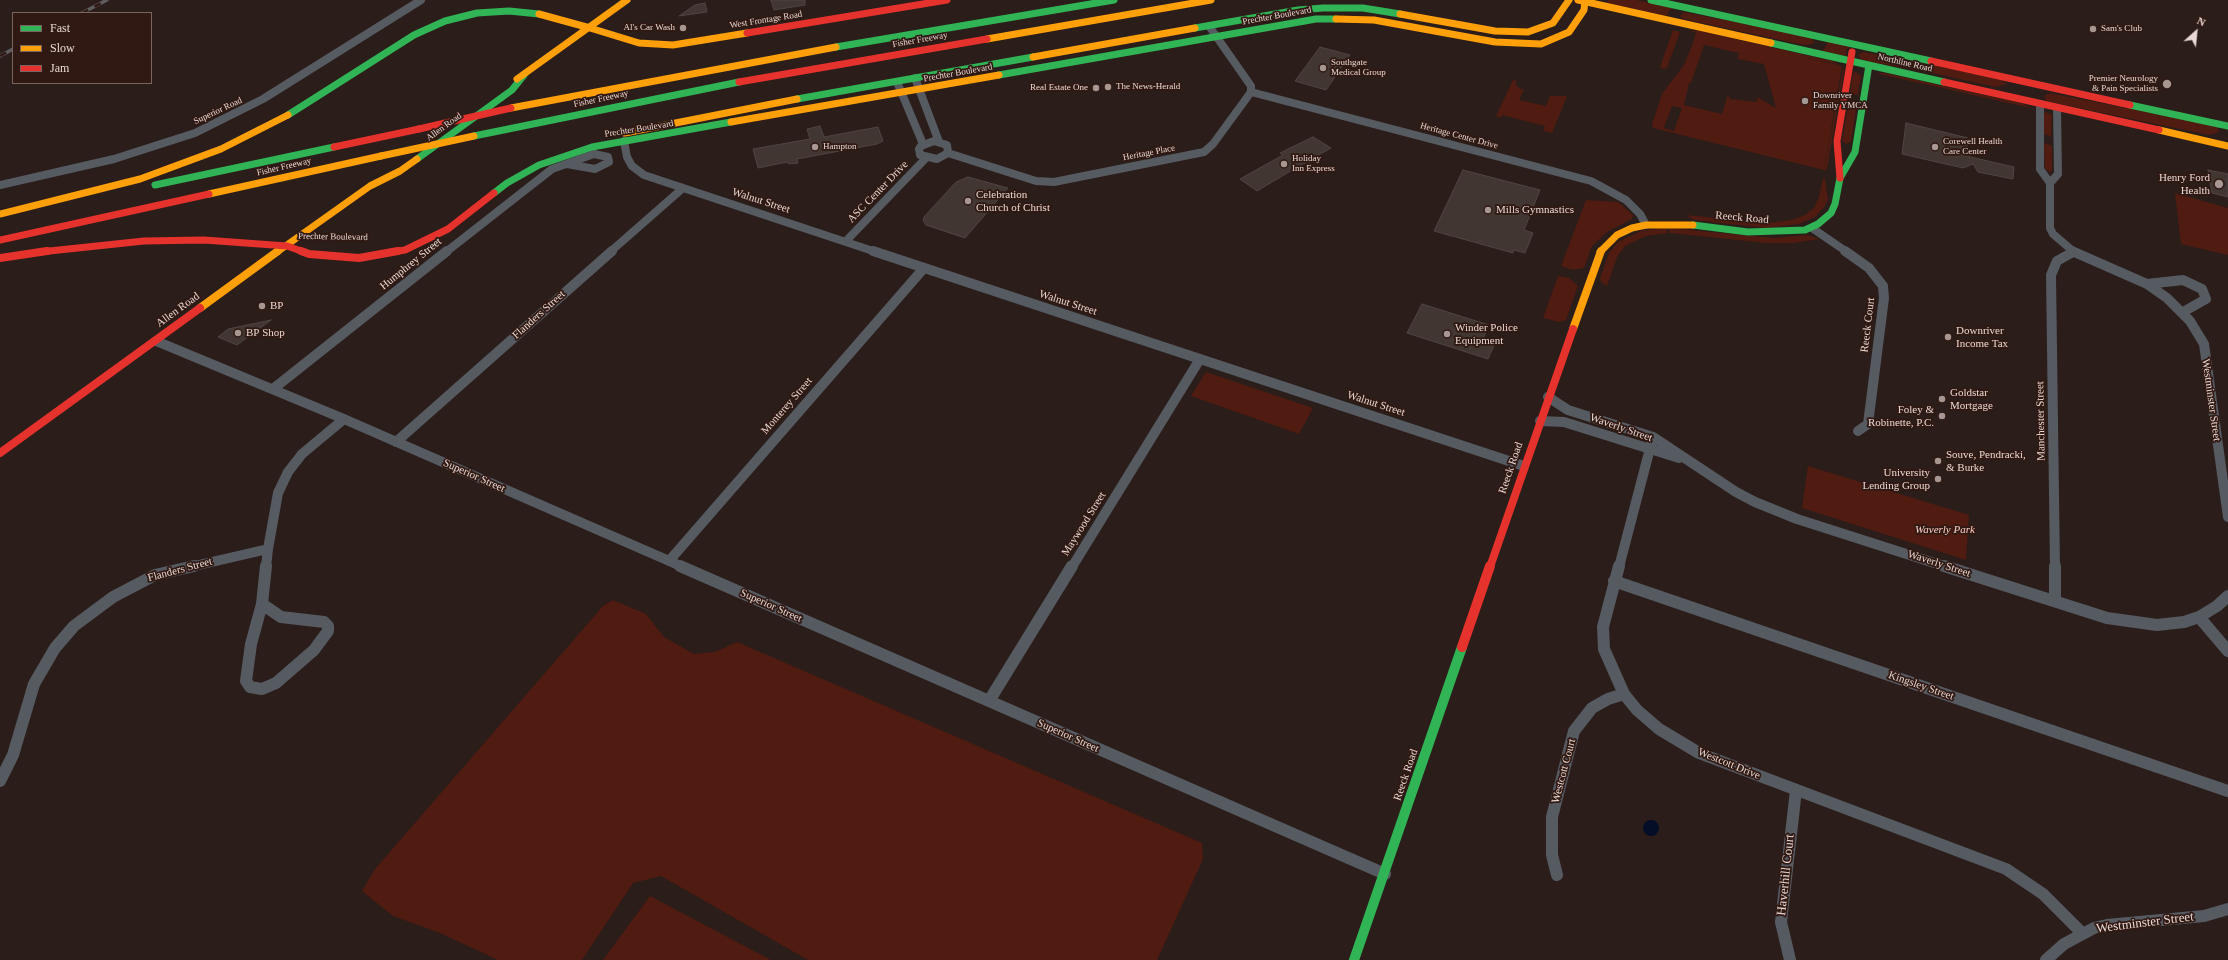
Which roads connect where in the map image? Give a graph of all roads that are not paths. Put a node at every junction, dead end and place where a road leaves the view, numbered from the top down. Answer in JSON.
{"nodes":[{"id":1,"x":421,"y":0,"type":"edge"},
{"id":2,"x":627,"y":0,"type":"edge"},
{"id":3,"x":947,"y":0,"type":"edge"},
{"id":4,"x":1114,"y":0,"type":"edge"},
{"id":5,"x":1210,"y":0,"type":"edge"},
{"id":6,"x":1569,"y":0,"type":"edge"},
{"id":7,"x":1652,"y":0,"type":"edge"},
{"id":8,"x":1583,"y":1,"type":"edge"},
{"id":9,"x":1323,"y":8,"type":"junction"},
{"id":10,"x":1328,"y":18,"type":"junction"},
{"id":11,"x":1673,"y":21,"type":"junction"},
{"id":12,"x":1458,"y":25,"type":"junction"},
{"id":13,"x":1209,"y":26,"type":"junction"},
{"id":14,"x":1697,"y":26,"type":"junction"},
{"id":15,"x":590,"y":28,"type":"junction"},
{"id":16,"x":1784,"y":29,"type":"junction"},
{"id":17,"x":1455,"y":35,"type":"junction"},
{"id":18,"x":1149,"y":36,"type":"junction"},
{"id":19,"x":1216,"y":36,"type":"junction"},
{"id":20,"x":1818,"y":36,"type":"junction"},
{"id":21,"x":1862,"y":46,"type":"junction"},
{"id":22,"x":1054,"y":53,"type":"junction"},
{"id":23,"x":1106,"y":56,"type":"junction"},
{"id":24,"x":1850,"y":61,"type":"junction"},
{"id":25,"x":1059,"y":65,"type":"junction"},
{"id":26,"x":1869,"y":65,"type":"junction"},
{"id":27,"x":1882,"y":68,"type":"junction"},
{"id":28,"x":915,"y":78,"type":"junction"},
{"id":29,"x":2016,"y":80,"type":"junction"},
{"id":30,"x":897,"y":82,"type":"junction"},
{"id":31,"x":860,"y":88,"type":"junction"},
{"id":32,"x":920,"y":90,"type":"junction"},
{"id":33,"x":1251,"y":92,"type":"junction"},
{"id":34,"x":902,"y":93,"type":"junction"},
{"id":35,"x":806,"y":98,"type":"junction"},
{"id":36,"x":1845,"y":99,"type":"junction"},
{"id":37,"x":860,"y":100,"type":"junction"},
{"id":38,"x":1863,"y":103,"type":"junction"},
{"id":39,"x":2040,"y":104,"type":"junction"},
{"id":40,"x":753,"y":107,"type":"junction"},
{"id":41,"x":2057,"y":108,"type":"junction"},
{"id":42,"x":810,"y":109,"type":"junction"},
{"id":43,"x":2161,"y":111,"type":"junction"},
{"id":44,"x":2077,"y":112,"type":"junction"},
{"id":45,"x":754,"y":119,"type":"junction"},
{"id":46,"x":2227,"y":127,"type":"edge"},
{"id":47,"x":2228,"y":137,"type":"edge"},
{"id":48,"x":2049,"y":141,"type":"junction"},
{"id":49,"x":624,"y":142,"type":"junction"},
{"id":50,"x":939,"y":142,"type":"junction"},
{"id":51,"x":924,"y":144,"type":"junction"},
{"id":52,"x":2228,"y":146,"type":"edge"},
{"id":53,"x":948,"y":153,"type":"junction"},
{"id":54,"x":926,"y":158,"type":"junction"},
{"id":55,"x":567,"y":164,"type":"dead end"},
{"id":56,"x":1840,"y":178,"type":"junction"},
{"id":57,"x":2050,"y":183,"type":"junction"},
{"id":58,"x":0,"y":184,"type":"edge"},
{"id":59,"x":683,"y":188,"type":"junction"},
{"id":60,"x":0,"y":214,"type":"edge"},
{"id":61,"x":0,"y":218,"type":"edge"},
{"id":62,"x":1646,"y":225,"type":"junction"},
{"id":63,"x":1812,"y":228,"type":"junction"},
{"id":64,"x":0,"y":240,"type":"edge"},
{"id":65,"x":846,"y":241,"type":"junction"},
{"id":66,"x":286,"y":246,"type":"junction"},
{"id":67,"x":2073,"y":252,"type":"junction"},
{"id":68,"x":0,"y":258,"type":"edge"},
{"id":69,"x":924,"y":268,"type":"junction"},
{"id":70,"x":2147,"y":284,"type":"junction"},
{"id":71,"x":2183,"y":312,"type":"junction"},
{"id":72,"x":156,"y":341,"type":"junction"},
{"id":73,"x":1200,"y":360,"type":"junction"},
{"id":74,"x":273,"y":389,"type":"junction"},
{"id":75,"x":1548,"y":398,"type":"junction"},
{"id":76,"x":344,"y":419,"type":"junction"},
{"id":77,"x":1540,"y":421,"type":"junction"},
{"id":78,"x":1858,"y":431,"type":"dead end"},
{"id":79,"x":1652,"y":437,"type":"junction"},
{"id":80,"x":396,"y":442,"type":"junction"},
{"id":81,"x":1650,"y":450,"type":"junction"},
{"id":82,"x":0,"y":453,"type":"edge"},
{"id":83,"x":1693,"y":462,"type":"junction"},
{"id":84,"x":1524,"y":466,"type":"junction"},
{"id":85,"x":2228,"y":517,"type":"edge"},
{"id":86,"x":268,"y":548,"type":"junction"},
{"id":87,"x":669,"y":561,"type":"junction"},
{"id":88,"x":1614,"y":580,"type":"junction"},
{"id":89,"x":2228,"y":596,"type":"edge"},
{"id":90,"x":2055,"y":601,"type":"junction"},
{"id":91,"x":262,"y":604,"type":"junction"},
{"id":92,"x":2198,"y":617,"type":"junction"},
{"id":93,"x":2228,"y":651,"type":"edge"},
{"id":94,"x":1624,"y":694,"type":"junction"},
{"id":95,"x":989,"y":701,"type":"junction"},
{"id":96,"x":0,"y":780,"type":"edge"},
{"id":97,"x":1796,"y":790,"type":"junction"},
{"id":98,"x":2228,"y":791,"type":"edge"},
{"id":99,"x":1384,"y":874,"type":"junction"},
{"id":100,"x":1557,"y":875,"type":"dead end"},
{"id":101,"x":2227,"y":910,"type":"edge"},
{"id":102,"x":2082,"y":934,"type":"junction"},
{"id":103,"x":1354,"y":960,"type":"edge"},
{"id":104,"x":1790,"y":960,"type":"edge"},
{"id":105,"x":2046,"y":960,"type":"edge"}],
"edges":[{"from":1,"to":58,"type":"street","name":"Superior Road"},
{"from":2,"to":15,"type":"main road","name":"Allen Road"},
{"from":3,"to":15,"type":"main road","name":"West Frontage Road"},
{"from":4,"to":61,"type":"main road","name":"Fisher Freeway","bridge":true},
{"from":5,"to":64,"type":"main road","name":"Fisher Freeway","bridge":true},
{"from":6,"to":12,"type":"main road","name":"Prechter Boulevard"},
{"from":7,"to":16,"type":"main road","name":"Northline Road"},
{"from":8,"to":11,"type":"main road","name":"Northline Road"},
{"from":8,"to":17,"type":"main road","name":"Prechter Boulevard"},
{"from":9,"to":10,"type":"main road"},
{"from":9,"to":12,"type":"main road","name":"Prechter Boulevard"},
{"from":9,"to":13,"type":"main road","name":"Prechter Boulevard"},
{"from":10,"to":17,"type":"main road","name":"Prechter Boulevard"},
{"from":10,"to":19,"type":"main road","name":"Prechter Boulevard"},
{"from":11,"to":14,"type":"main road","name":"Northline Road"},
{"from":11,"to":16,"type":"main road"},
{"from":12,"to":17,"type":"main road"},
{"from":13,"to":18,"type":"main road","name":"Prechter Boulevard"},
{"from":13,"to":19,"type":"street"},
{"from":14,"to":20,"type":"main road"},
{"from":14,"to":24,"type":"main road","name":"Northline Road"},
{"from":15,"to":60,"type":"main road","name":"West Frontage Road"},
{"from":15,"to":66,"type":"main road","name":"Allen Road"},
{"from":16,"to":20,"type":"main road","name":"Northline Road"},
{"from":18,"to":22,"type":"main road","name":"Prechter Boulevard"},
{"from":18,"to":23,"type":"main road"},
{"from":19,"to":23,"type":"main road","name":"Prechter Boulevard"},
{"from":19,"to":33,"type":"street"},
{"from":20,"to":21,"type":"main road","name":"Northline Road"},
{"from":21,"to":24,"type":"main road"},
{"from":21,"to":29,"type":"main road","name":"Northline Road"},
{"from":22,"to":25,"type":"main road"},
{"from":22,"to":28,"type":"main road","name":"Prechter Boulevard"},
{"from":23,"to":25,"type":"main road","name":"Prechter Boulevard"},
{"from":24,"to":26,"type":"main road","name":"Northline Road"},
{"from":24,"to":36,"type":"main road","name":"Reeck Road"},
{"from":25,"to":32,"type":"main road","name":"Prechter Boulevard"},
{"from":26,"to":27,"type":"main road","name":"Northline Road"},
{"from":26,"to":38,"type":"main road","name":"Reeck Road"},
{"from":27,"to":29,"type":"main road"},
{"from":27,"to":39,"type":"main road","name":"Northline Road"},
{"from":28,"to":30,"type":"main road","name":"Prechter Boulevard"},
{"from":28,"to":32,"type":"street"},
{"from":29,"to":43,"type":"main road","name":"Northline Road"},
{"from":30,"to":31,"type":"main road","name":"Prechter Boulevard"},
{"from":30,"to":34,"type":"street"},
{"from":31,"to":35,"type":"main road","name":"Prechter Boulevard"},
{"from":31,"to":37,"type":"main road"},
{"from":32,"to":34,"type":"main road","name":"Prechter Boulevard"},
{"from":32,"to":50,"type":"street"},
{"from":33,"to":53,"type":"street","name":"Heritage Place"},
{"from":33,"to":62,"type":"street","name":"Heritage Center Drive"},
{"from":34,"to":37,"type":"main road","name":"Prechter Boulevard"},
{"from":34,"to":51,"type":"street"},
{"from":35,"to":40,"type":"main road","name":"Prechter Boulevard"},
{"from":35,"to":42,"type":"main road"},
{"from":36,"to":38,"type":"main road"},
{"from":36,"to":56,"type":"main road","name":"Reeck Road"},
{"from":37,"to":42,"type":"main road","name":"Prechter Boulevard"},
{"from":38,"to":56,"type":"main road","name":"Reeck Road"},
{"from":39,"to":41,"type":"main road","name":"Northline Road"},
{"from":39,"to":43,"type":"main road"},
{"from":39,"to":48,"type":"street","name":"Westminster Street"},
{"from":40,"to":45,"type":"main road"},
{"from":40,"to":66,"type":"main road","name":"Prechter Boulevard"},
{"from":41,"to":44,"type":"main road","name":"Northline Road"},
{"from":41,"to":48,"type":"street","name":"Westminster Street"},
{"from":42,"to":45,"type":"main road","name":"Prechter Boulevard"},
{"from":43,"to":46,"type":"main road","name":"Northline Road"},
{"from":44,"to":47,"type":"main road"},
{"from":44,"to":52,"type":"main road","name":"Northline Road"},
{"from":45,"to":49,"type":"main road","name":"Prechter Boulevard"},
{"from":48,"to":57,"type":"street","name":"Westminster Street"},
{"from":48,"to":57,"type":"street","name":"Westminster Street"},
{"from":49,"to":59,"type":"street","name":"Walnut Street"},
{"from":49,"to":66,"type":"main road","name":"Prechter Boulevard"},
{"from":50,"to":51,"type":"street"},
{"from":50,"to":53,"type":"street"},
{"from":51,"to":54,"type":"street"},
{"from":53,"to":54,"type":"street"},
{"from":54,"to":65,"type":"street","name":"ASC Center Drive"},
{"from":55,"to":74,"type":"street","name":"Humphrey Street"},
{"from":56,"to":63,"type":"main road","name":"Reeck Road"},
{"from":57,"to":67,"type":"street","name":"Westminster Street"},
{"from":59,"to":65,"type":"street","name":"Walnut Street"},
{"from":59,"to":80,"type":"street","name":"Flanders Street"},
{"from":62,"to":63,"type":"main road","name":"Reeck Road"},
{"from":62,"to":75,"type":"main road","name":"Reeck Road"},
{"from":63,"to":78,"type":"street","name":"Reeck Court"},
{"from":65,"to":69,"type":"street","name":"Walnut Street"},
{"from":66,"to":68,"type":"main road"},
{"from":66,"to":72,"type":"main road","name":"Allen Road"},
{"from":67,"to":70,"type":"street","name":"Westminster Street"},
{"from":67,"to":90,"type":"street","name":"Manchester Street"},
{"from":69,"to":73,"type":"street","name":"Walnut Street"},
{"from":69,"to":87,"type":"street","name":"Monterey Street"},
{"from":70,"to":71,"type":"street","name":"Westminster Street"},
{"from":70,"to":71,"type":"street","name":"Westminster Street"},
{"from":71,"to":85,"type":"street","name":"Westminster Street"},
{"from":72,"to":74,"type":"street","name":"Superior Street"},
{"from":72,"to":82,"type":"main road","name":"Allen Road"},
{"from":73,"to":84,"type":"street","name":"Walnut Street"},
{"from":73,"to":95,"type":"street","name":"Maywood Street"},
{"from":74,"to":76,"type":"street","name":"Superior Street"},
{"from":75,"to":77,"type":"main road","name":"Reeck Road"},
{"from":75,"to":79,"type":"street","name":"Waverly Street"},
{"from":76,"to":80,"type":"street","name":"Superior Street"},
{"from":76,"to":86,"type":"street"},
{"from":77,"to":81,"type":"street","name":"Waverly Street"},
{"from":77,"to":84,"type":"main road","name":"Reeck Road"},
{"from":79,"to":81,"type":"street","name":"Westcott Drive"},
{"from":79,"to":83,"type":"street","name":"Waverly Street"},
{"from":80,"to":87,"type":"street","name":"Superior Street"},
{"from":81,"to":83,"type":"street","name":"Waverly Street"},
{"from":81,"to":88,"type":"street","name":"Westcott Drive"},
{"from":83,"to":90,"type":"street","name":"Waverly Street"},
{"from":84,"to":99,"type":"main road","name":"Reeck Road"},
{"from":86,"to":91,"type":"street"},
{"from":86,"to":96,"type":"street","name":"Flanders Street"},
{"from":87,"to":95,"type":"street","name":"Superior Street"},
{"from":88,"to":94,"type":"street","name":"Westcott Drive"},
{"from":88,"to":98,"type":"street","name":"Kingsley Street"},
{"from":89,"to":92,"type":"street"},
{"from":90,"to":92,"type":"street","name":"Waverly Street"},
{"from":91,"to":91,"type":"street"},
{"from":92,"to":93,"type":"street"},
{"from":94,"to":97,"type":"street","name":"Westcott Drive"},
{"from":94,"to":100,"type":"street","name":"Westcott Court"},
{"from":95,"to":99,"type":"street","name":"Superior Street"},
{"from":97,"to":102,"type":"street","name":"Westcott Drive"},
{"from":97,"to":104,"type":"street","name":"Haverhill Court"},
{"from":99,"to":103,"type":"main road","name":"Reeck Road"},
{"from":101,"to":102,"type":"street","name":"Westminster Street"},
{"from":102,"to":105,"type":"street","name":"Westminster Street"}]}
